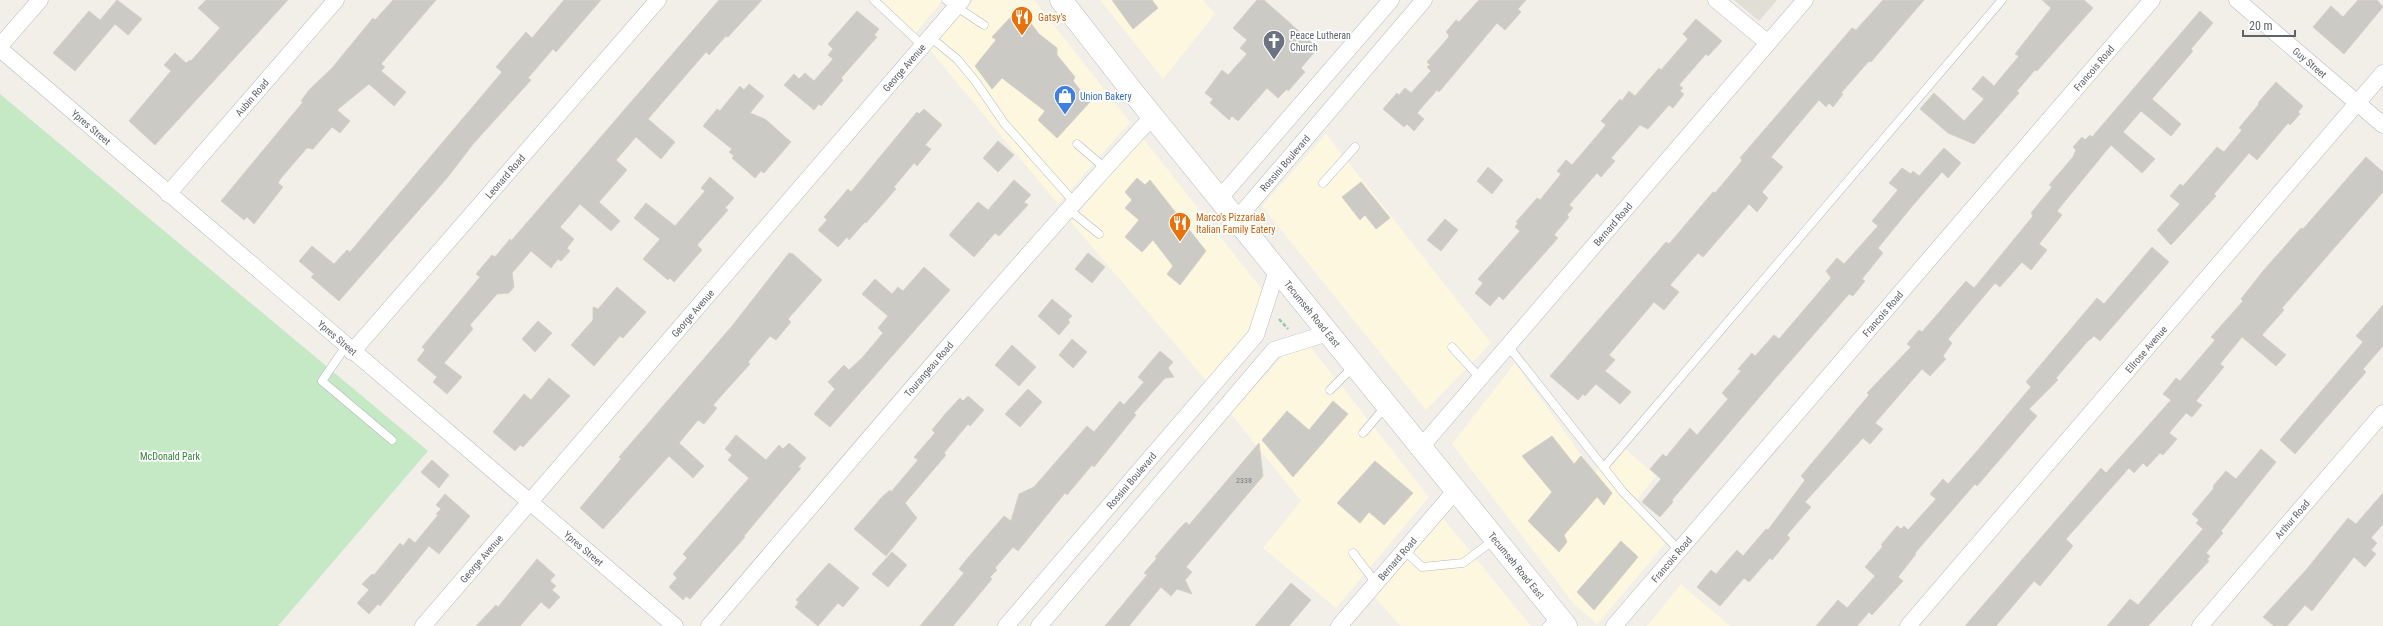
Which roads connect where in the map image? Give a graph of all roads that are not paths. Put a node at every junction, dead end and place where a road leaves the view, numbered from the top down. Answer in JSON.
{"nodes":[{"id":1,"x":40,"y":0,"type":"edge"},
{"id":2,"x":336,"y":0,"type":"edge"},
{"id":3,"x":658,"y":0,"type":"edge"},
{"id":4,"x":874,"y":0,"type":"edge"},
{"id":5,"x":1391,"y":0,"type":"edge"},
{"id":6,"x":1424,"y":0,"type":"edge"},
{"id":7,"x":1716,"y":0,"type":"edge"},
{"id":8,"x":1805,"y":0,"type":"edge"},
{"id":9,"x":2002,"y":0,"type":"edge"},
{"id":10,"x":2152,"y":0,"type":"edge"},
{"id":11,"x":2237,"y":0,"type":"edge"},
{"id":12,"x":1064,"y":1,"type":"edge"},
{"id":13,"x":955,"y":2,"type":"edge"},
{"id":14,"x":984,"y":25,"type":"dead end"},
{"id":15,"x":927,"y":41,"type":"junction"},
{"id":16,"x":1768,"y":43,"type":"junction"},
{"id":17,"x":0,"y":46,"type":"edge"},
{"id":18,"x":0,"y":50,"type":"edge"},
{"id":19,"x":2383,"y":73,"type":"edge"},
{"id":20,"x":1313,"y":90,"type":"junction"},
{"id":21,"x":2357,"y":103,"type":"junction"},
{"id":22,"x":1333,"y":107,"type":"junction"},
{"id":23,"x":1153,"y":116,"type":"junction"},
{"id":24,"x":2383,"y":125,"type":"edge"},
{"id":25,"x":1077,"y":144,"type":"dead end"},
{"id":26,"x":1355,"y":147,"type":"dead end"},
{"id":27,"x":1105,"y":168,"type":"junction"},
{"id":28,"x":1323,"y":183,"type":"dead end"},
{"id":29,"x":168,"y":194,"type":"junction"},
{"id":30,"x":1219,"y":199,"type":"junction"},
{"id":31,"x":1071,"y":206,"type":"junction"},
{"id":32,"x":1236,"y":220,"type":"junction"},
{"id":33,"x":1099,"y":234,"type":"dead end"},
{"id":34,"x":1277,"y":270,"type":"junction"},
{"id":35,"x":1328,"y":333,"type":"junction"},
{"id":36,"x":1256,"y":335,"type":"junction"},
{"id":37,"x":1508,"y":346,"type":"junction"},
{"id":38,"x":1452,"y":347,"type":"dead end"},
{"id":39,"x":349,"y":349,"type":"junction"},
{"id":40,"x":1274,"y":350,"type":"junction"},
{"id":41,"x":1354,"y":365,"type":"junction"},
{"id":42,"x":1480,"y":378,"type":"junction"},
{"id":43,"x":1330,"y":390,"type":"dead end"},
{"id":44,"x":1387,"y":405,"type":"junction"},
{"id":45,"x":2383,"y":413,"type":"edge"},
{"id":46,"x":1363,"y":433,"type":"dead end"},
{"id":47,"x":392,"y":440,"type":"dead end"},
{"id":48,"x":1421,"y":448,"type":"junction"},
{"id":49,"x":1604,"y":467,"type":"junction"},
{"id":50,"x":1456,"y":490,"type":"junction"},
{"id":51,"x":530,"y":502,"type":"junction"},
{"id":52,"x":1495,"y":539,"type":"junction"},
{"id":53,"x":1404,"y":550,"type":"junction"},
{"id":54,"x":1680,"y":550,"type":"junction"},
{"id":55,"x":1353,"y":553,"type":"dead end"},
{"id":56,"x":1376,"y":583,"type":"junction"},
{"id":57,"x":1557,"y":623,"type":"edge"},
{"id":58,"x":423,"y":626,"type":"edge"},
{"id":59,"x":675,"y":626,"type":"edge"},
{"id":60,"x":709,"y":626,"type":"edge"},
{"id":61,"x":1006,"y":626,"type":"edge"},
{"id":62,"x":1039,"y":626,"type":"edge"},
{"id":63,"x":1339,"y":626,"type":"edge"},
{"id":64,"x":1614,"y":626,"type":"edge"},
{"id":65,"x":1908,"y":626,"type":"edge"},
{"id":66,"x":2200,"y":626,"type":"edge"}],
"edges":[{"from":1,"to":17,"type":"street"},
{"from":2,"to":29,"type":"street","name":"Aubin Road"},
{"from":3,"to":39,"type":"street","name":"Leonard Road"},
{"from":4,"to":15,"type":"lane"},
{"from":5,"to":20,"type":"street"},
{"from":6,"to":22,"type":"street","name":"Rossini Boulevard"},
{"from":7,"to":16,"type":"street"},
{"from":8,"to":16,"type":"street","name":"Bernard Road"},
{"from":9,"to":49,"type":"lane"},
{"from":10,"to":54,"type":"street","name":"Francois Road"},
{"from":11,"to":21,"type":"street","name":"Guy Street"},
{"from":12,"to":23,"type":"main road","name":"Tecumseh Road East"},
{"from":13,"to":14,"type":"lane"},
{"from":13,"to":15,"type":"street","name":"George Avenue"},
{"from":15,"to":31,"type":"lane"},
{"from":15,"to":51,"type":"street","name":"George Avenue"},
{"from":16,"to":37,"type":"street","name":"Bernard Road"},
{"from":18,"to":29,"type":"street","name":"Ypres Street"},
{"from":19,"to":21,"type":"street","name":"Ellrose Avenue"},
{"from":20,"to":22,"type":"street"},
{"from":20,"to":30,"type":"street"},
{"from":21,"to":24,"type":"street","name":"Guy Street"},
{"from":21,"to":65,"type":"street","name":"Ellrose Avenue"},
{"from":22,"to":32,"type":"street","name":"Rossini Boulevard"},
{"from":23,"to":27,"type":"street","name":"Tourangeau Road"},
{"from":23,"to":30,"type":"main road","name":"Tecumseh Road East"},
{"from":25,"to":27,"type":"lane"},
{"from":26,"to":28,"type":"lane"},
{"from":27,"to":31,"type":"street","name":"Tourangeau Road"},
{"from":29,"to":39,"type":"street","name":"Ypres Street"},
{"from":30,"to":32,"type":"main road","name":"Tecumseh Road East"},
{"from":31,"to":33,"type":"lane"},
{"from":31,"to":60,"type":"street","name":"Tourangeau Road"},
{"from":32,"to":34,"type":"main road","name":"Tecumseh Road East"},
{"from":34,"to":35,"type":"main road","name":"Tecumseh Road East"},
{"from":34,"to":36,"type":"street","name":"Rossini Boulevard"},
{"from":35,"to":40,"type":"street"},
{"from":35,"to":41,"type":"main road","name":"Tecumseh Road East"},
{"from":36,"to":40,"type":"street"},
{"from":36,"to":61,"type":"street","name":"Rossini Boulevard"},
{"from":37,"to":42,"type":"street","name":"Bernard Road"},
{"from":37,"to":49,"type":"lane"},
{"from":38,"to":42,"type":"lane"},
{"from":39,"to":47,"type":"lane"},
{"from":39,"to":51,"type":"street","name":"Ypres Street"},
{"from":40,"to":62,"type":"street"},
{"from":41,"to":43,"type":"lane"},
{"from":41,"to":44,"type":"main road","name":"Tecumseh Road East"},
{"from":42,"to":48,"type":"street","name":"Bernard Road"},
{"from":44,"to":46,"type":"lane"},
{"from":44,"to":48,"type":"main road","name":"Tecumseh Road East"},
{"from":45,"to":66,"type":"street","name":"Arthur Road"},
{"from":48,"to":50,"type":"main road","name":"Tecumseh Road East"},
{"from":49,"to":54,"type":"lane"},
{"from":50,"to":52,"type":"main road","name":"Tecumseh Road East"},
{"from":50,"to":53,"type":"street","name":"Bernard Road"},
{"from":51,"to":58,"type":"street","name":"George Avenue"},
{"from":51,"to":59,"type":"street","name":"Ypres Street"},
{"from":52,"to":53,"type":"lane"},
{"from":52,"to":57,"type":"main road","name":"Tecumseh Road East"},
{"from":53,"to":56,"type":"street","name":"Bernard Road"},
{"from":54,"to":64,"type":"street","name":"Francois Road"},
{"from":55,"to":56,"type":"lane"},
{"from":56,"to":63,"type":"street","name":"Bernard Road"}]}
